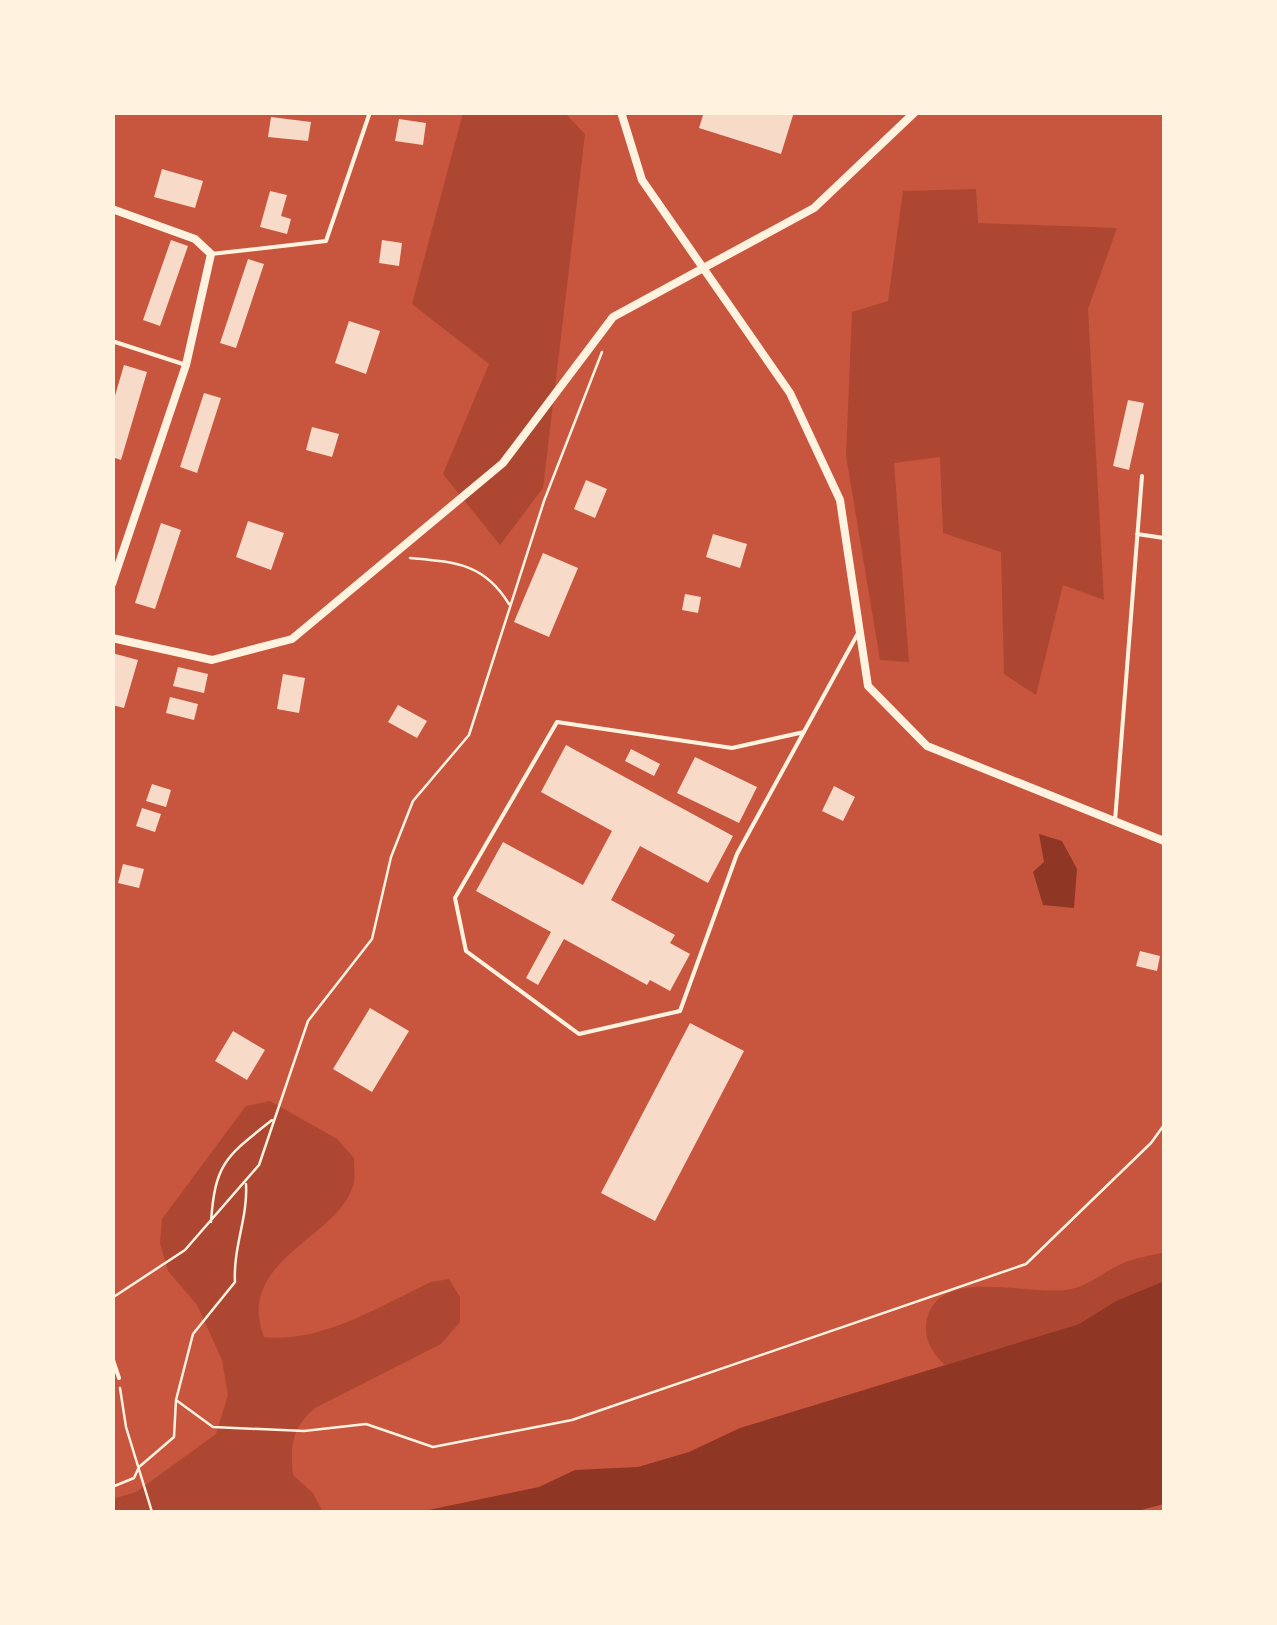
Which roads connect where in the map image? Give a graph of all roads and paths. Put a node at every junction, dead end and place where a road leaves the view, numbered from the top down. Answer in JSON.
{"nodes":[{"id":1,"x":370,"y":112,"type":"edge"},
{"id":2,"x":621,"y":112,"type":"edge"},
{"id":3,"x":915,"y":112,"type":"edge"},
{"id":4,"x":112,"y":209,"type":"edge"},
{"id":5,"x":211,"y":254,"type":"junction"},
{"id":6,"x":701,"y":265,"type":"junction"},
{"id":7,"x":600,"y":334,"type":"junction"},
{"id":8,"x":112,"y":341,"type":"edge"},
{"id":9,"x":186,"y":365,"type":"junction"},
{"id":10,"x":1142,"y":476,"type":"dead end"},
{"id":11,"x":1137,"y":534,"type":"junction"},
{"id":12,"x":1164,"y":538,"type":"edge"},
{"id":13,"x":408,"y":558,"type":"dead end"},
{"id":14,"x":112,"y":584,"type":"edge"},
{"id":15,"x":510,"y":606,"type":"junction"},
{"id":16,"x":860,"y":631,"type":"junction"},
{"id":17,"x":112,"y":638,"type":"edge"},
{"id":18,"x":804,"y":732,"type":"junction"},
{"id":19,"x":1115,"y":821,"type":"junction"},
{"id":20,"x":1164,"y":841,"type":"edge"},
{"id":21,"x":274,"y":1119,"type":"junction"},
{"id":22,"x":1164,"y":1125,"type":"edge"},
{"id":23,"x":246,"y":1182,"type":"junction"},
{"id":24,"x":211,"y":1223,"type":"junction"},
{"id":25,"x":112,"y":1298,"type":"edge"},
{"id":26,"x":112,"y":1357,"type":"edge"},
{"id":27,"x":119,"y":1378,"type":"joint"},
{"id":28,"x":176,"y":1400,"type":"junction"},
{"id":29,"x":140,"y":1468,"type":"junction"},
{"id":30,"x":112,"y":1487,"type":"edge"},
{"id":31,"x":152,"y":1512,"type":"edge"}],
"edges":[{"from":1,"to":5,"type":"lane"},
{"from":2,"to":6,"type":"street"},
{"from":3,"to":6,"type":"street"},
{"from":4,"to":5,"type":"street"},
{"from":5,"to":9,"type":"street"},
{"from":6,"to":7,"type":"street"},
{"from":6,"to":16,"type":"street"},
{"from":7,"to":15,"type":"path"},
{"from":7,"to":17,"type":"street"},
{"from":8,"to":9,"type":"lane"},
{"from":9,"to":14,"type":"street"},
{"from":10,"to":11,"type":"lane"},
{"from":11,"to":12,"type":"lane"},
{"from":11,"to":19,"type":"lane"},
{"from":13,"to":15,"type":"path"},
{"from":15,"to":21,"type":"path"},
{"from":16,"to":18,"type":"lane"},
{"from":16,"to":19,"type":"street"},
{"from":18,"to":18,"type":"lane"},
{"from":19,"to":20,"type":"street"},
{"from":21,"to":23,"type":"path"},
{"from":21,"to":24,"type":"path"},
{"from":22,"to":28,"type":"path"},
{"from":23,"to":24,"type":"path"},
{"from":23,"to":28,"type":"path"},
{"from":24,"to":25,"type":"path"},
{"from":26,"to":27,"type":"lane"},
{"from":27,"to":29,"type":"path"},
{"from":28,"to":29,"type":"path"},
{"from":29,"to":30,"type":"path"},
{"from":29,"to":31,"type":"path"}]}
